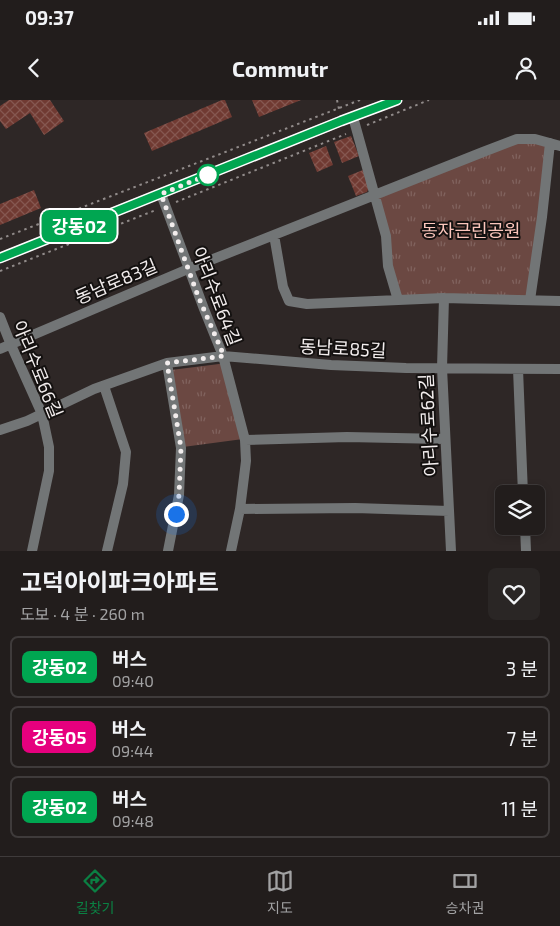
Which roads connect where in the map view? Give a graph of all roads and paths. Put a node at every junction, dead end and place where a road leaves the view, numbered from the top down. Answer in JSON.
{"nodes":[{"id":1,"x":360,"y":100,"type":"edge"},
{"id":2,"x":397,"y":100,"type":"edge"},
{"id":3,"x":429,"y":100,"type":"edge"},
{"id":4,"x":353,"y":117,"type":"junction"},
{"id":5,"x":356,"y":129,"type":"junction"},
{"id":6,"x":555,"y":145,"type":"edge"},
{"id":7,"x":161,"y":194,"type":"junction"},
{"id":8,"x":374,"y":194,"type":"junction"},
{"id":9,"x":166,"y":206,"type":"junction"},
{"id":10,"x":274,"y":235,"type":"junction"},
{"id":11,"x":0,"y":239,"type":"edge"},
{"id":12,"x":0,"y":258,"type":"edge"},
{"id":13,"x":188,"y":269,"type":"junction"},
{"id":14,"x":0,"y":271,"type":"edge"},
{"id":15,"x":444,"y":298,"type":"junction"},
{"id":16,"x":398,"y":300,"type":"junction"},
{"id":17,"x":530,"y":300,"type":"junction"},
{"id":18,"x":560,"y":301,"type":"edge"},
{"id":19,"x":0,"y":317,"type":"edge"},
{"id":20,"x":11,"y":344,"type":"junction"},
{"id":21,"x":0,"y":349,"type":"edge"},
{"id":22,"x":224,"y":356,"type":"junction"},
{"id":23,"x":167,"y":363,"type":"junction"},
{"id":24,"x":442,"y":368,"type":"junction"},
{"id":25,"x":518,"y":369,"type":"junction"},
{"id":26,"x":560,"y":369,"type":"edge"},
{"id":27,"x":104,"y":386,"type":"junction"},
{"id":28,"x":42,"y":414,"type":"junction"},
{"id":29,"x":0,"y":430,"type":"edge"},
{"id":30,"x":444,"y":439,"type":"junction"},
{"id":31,"x":245,"y":440,"type":"junction"},
{"id":32,"x":523,"y":485,"type":"edge"},
{"id":33,"x":240,"y":509,"type":"junction"},
{"id":34,"x":449,"y":511,"type":"junction"},
{"id":35,"x":525,"y":535,"type":"edge"},
{"id":36,"x":32,"y":551,"type":"edge"},
{"id":37,"x":107,"y":551,"type":"edge"},
{"id":38,"x":168,"y":551,"type":"edge"},
{"id":39,"x":231,"y":551,"type":"edge"},
{"id":40,"x":451,"y":551,"type":"edge"},
{"id":41,"x":526,"y":551,"type":"edge"}],
"edges":[{"from":1,"to":11,"type":"path"},
{"from":2,"to":4,"type":"street"},
{"from":3,"to":5,"type":"path"},
{"from":4,"to":5,"type":"street"},
{"from":4,"to":7,"type":"street"},
{"from":5,"to":8,"type":"street"},
{"from":5,"to":9,"type":"path"},
{"from":6,"to":8,"type":"street","name":"동남로83길"},
{"from":6,"to":17,"type":"street","name":"동남로83길"},
{"from":7,"to":9,"type":"street","name":"아리수로64길"},
{"from":7,"to":12,"type":"street"},
{"from":8,"to":10,"type":"street","name":"동남로83길"},
{"from":8,"to":16,"type":"street"},
{"from":9,"to":13,"type":"street","name":"아리수로64길"},
{"from":9,"to":14,"type":"path"},
{"from":10,"to":13,"type":"street","name":"동남로83길"},
{"from":10,"to":16,"type":"street"},
{"from":13,"to":20,"type":"street","name":"동남로83길"},
{"from":13,"to":22,"type":"street","name":"아리수로64길"},
{"from":15,"to":16,"type":"street"},
{"from":15,"to":17,"type":"street"},
{"from":15,"to":24,"type":"street","name":"아리수로62길"},
{"from":17,"to":18,"type":"street"},
{"from":19,"to":20,"type":"street","name":"아리수로66길"},
{"from":20,"to":21,"type":"street","name":"동남로83길"},
{"from":20,"to":28,"type":"street","name":"아리수로66길"},
{"from":22,"to":23,"type":"street","name":"동남로85길"},
{"from":22,"to":24,"type":"street","name":"동남로85길"},
{"from":22,"to":31,"type":"street","name":"아리수로64길"},
{"from":23,"to":27,"type":"street","name":"동남로85길"},
{"from":23,"to":38,"type":"street"},
{"from":24,"to":25,"type":"street","name":"동남로85길"},
{"from":24,"to":30,"type":"street","name":"아리수로62길"},
{"from":25,"to":26,"type":"street","name":"동남로85길"},
{"from":25,"to":32,"type":"street"},
{"from":27,"to":28,"type":"street","name":"동남로85길"},
{"from":27,"to":37,"type":"street"},
{"from":28,"to":29,"type":"street","name":"동남로85길"},
{"from":28,"to":36,"type":"street","name":"아리수로66길"},
{"from":30,"to":31,"type":"street"},
{"from":30,"to":34,"type":"street","name":"아리수로62길"},
{"from":31,"to":33,"type":"street","name":"아리수로64길"},
{"from":33,"to":34,"type":"street"},
{"from":33,"to":39,"type":"street","name":"아리수로64길"},
{"from":34,"to":40,"type":"street","name":"아리수로62길"},
{"from":35,"to":41,"type":"street"}]}
